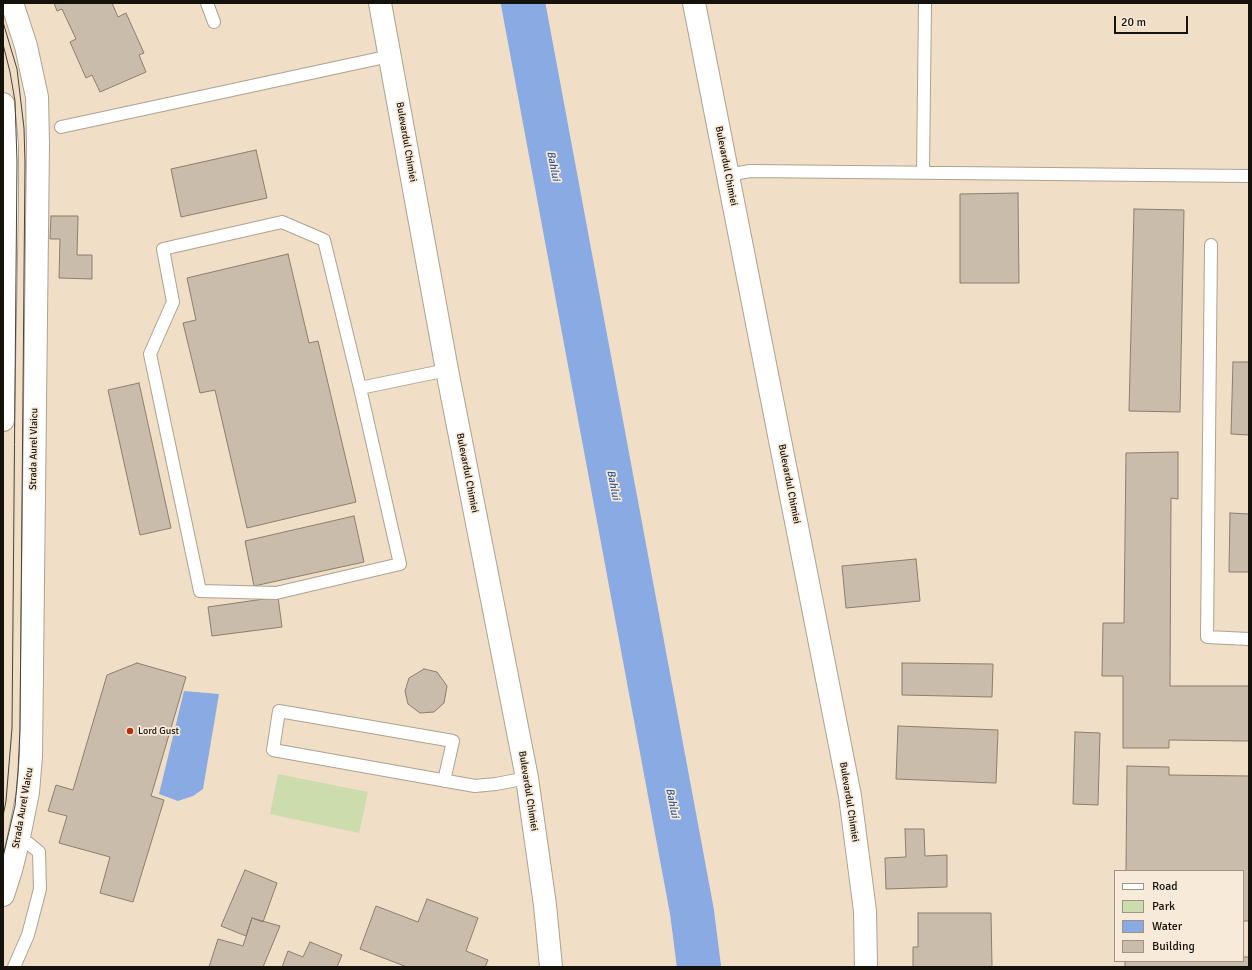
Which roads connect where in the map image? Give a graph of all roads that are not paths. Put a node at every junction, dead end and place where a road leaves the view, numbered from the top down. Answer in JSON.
{"nodes":[{"id":1,"x":12,"y":3,"type":"edge"},
{"id":2,"x":207,"y":3,"type":"edge"},
{"id":3,"x":380,"y":3,"type":"edge"},
{"id":4,"x":694,"y":3,"type":"edge"},
{"id":5,"x":926,"y":3,"type":"edge"},
{"id":6,"x":214,"y":22,"type":"dead end"},
{"id":7,"x":390,"y":56,"type":"junction"},
{"id":8,"x":3,"y":104,"type":"edge"},
{"id":9,"x":61,"y":127,"type":"dead end"},
{"id":10,"x":923,"y":172,"type":"junction"},
{"id":11,"x":728,"y":175,"type":"junction"},
{"id":12,"x":1249,"y":176,"type":"edge"},
{"id":13,"x":1211,"y":245,"type":"dead end"},
{"id":14,"x":447,"y":370,"type":"junction"},
{"id":15,"x":360,"y":388,"type":"junction"},
{"id":16,"x":3,"y":420,"type":"edge"},
{"id":17,"x":1249,"y":639,"type":"edge"},
{"id":18,"x":527,"y":778,"type":"junction"},
{"id":19,"x":444,"y":781,"type":"junction"},
{"id":20,"x":18,"y":842,"type":"junction"},
{"id":21,"x":4,"y":887,"type":"edge"},
{"id":22,"x":14,"y":967,"type":"edge"},
{"id":23,"x":551,"y":967,"type":"edge"},
{"id":24,"x":866,"y":967,"type":"edge"}],
"edges":[{"from":1,"to":20,"type":"street","name":"Strada Aurel Vlaicu"},
{"from":2,"to":6,"type":"lane"},
{"from":3,"to":7,"type":"street","name":"Bulevardul Chimiei"},
{"from":4,"to":11,"type":"street","name":"Bulevardul Chimiei"},
{"from":5,"to":10,"type":"lane"},
{"from":7,"to":9,"type":"lane"},
{"from":7,"to":14,"type":"street","name":"Bulevardul Chimiei"},
{"from":8,"to":16,"type":"street"},
{"from":10,"to":11,"type":"lane"},
{"from":10,"to":12,"type":"lane"},
{"from":11,"to":24,"type":"street","name":"Bulevardul Chimiei"},
{"from":13,"to":17,"type":"lane"},
{"from":14,"to":15,"type":"lane"},
{"from":14,"to":18,"type":"street","name":"Bulevardul Chimiei"},
{"from":15,"to":15,"type":"lane"},
{"from":18,"to":19,"type":"lane"},
{"from":18,"to":23,"type":"street","name":"Bulevardul Chimiei"},
{"from":19,"to":19,"type":"lane"},
{"from":20,"to":21,"type":"street","name":"Strada Aurel Vlaicu"},
{"from":20,"to":22,"type":"lane"}]}
